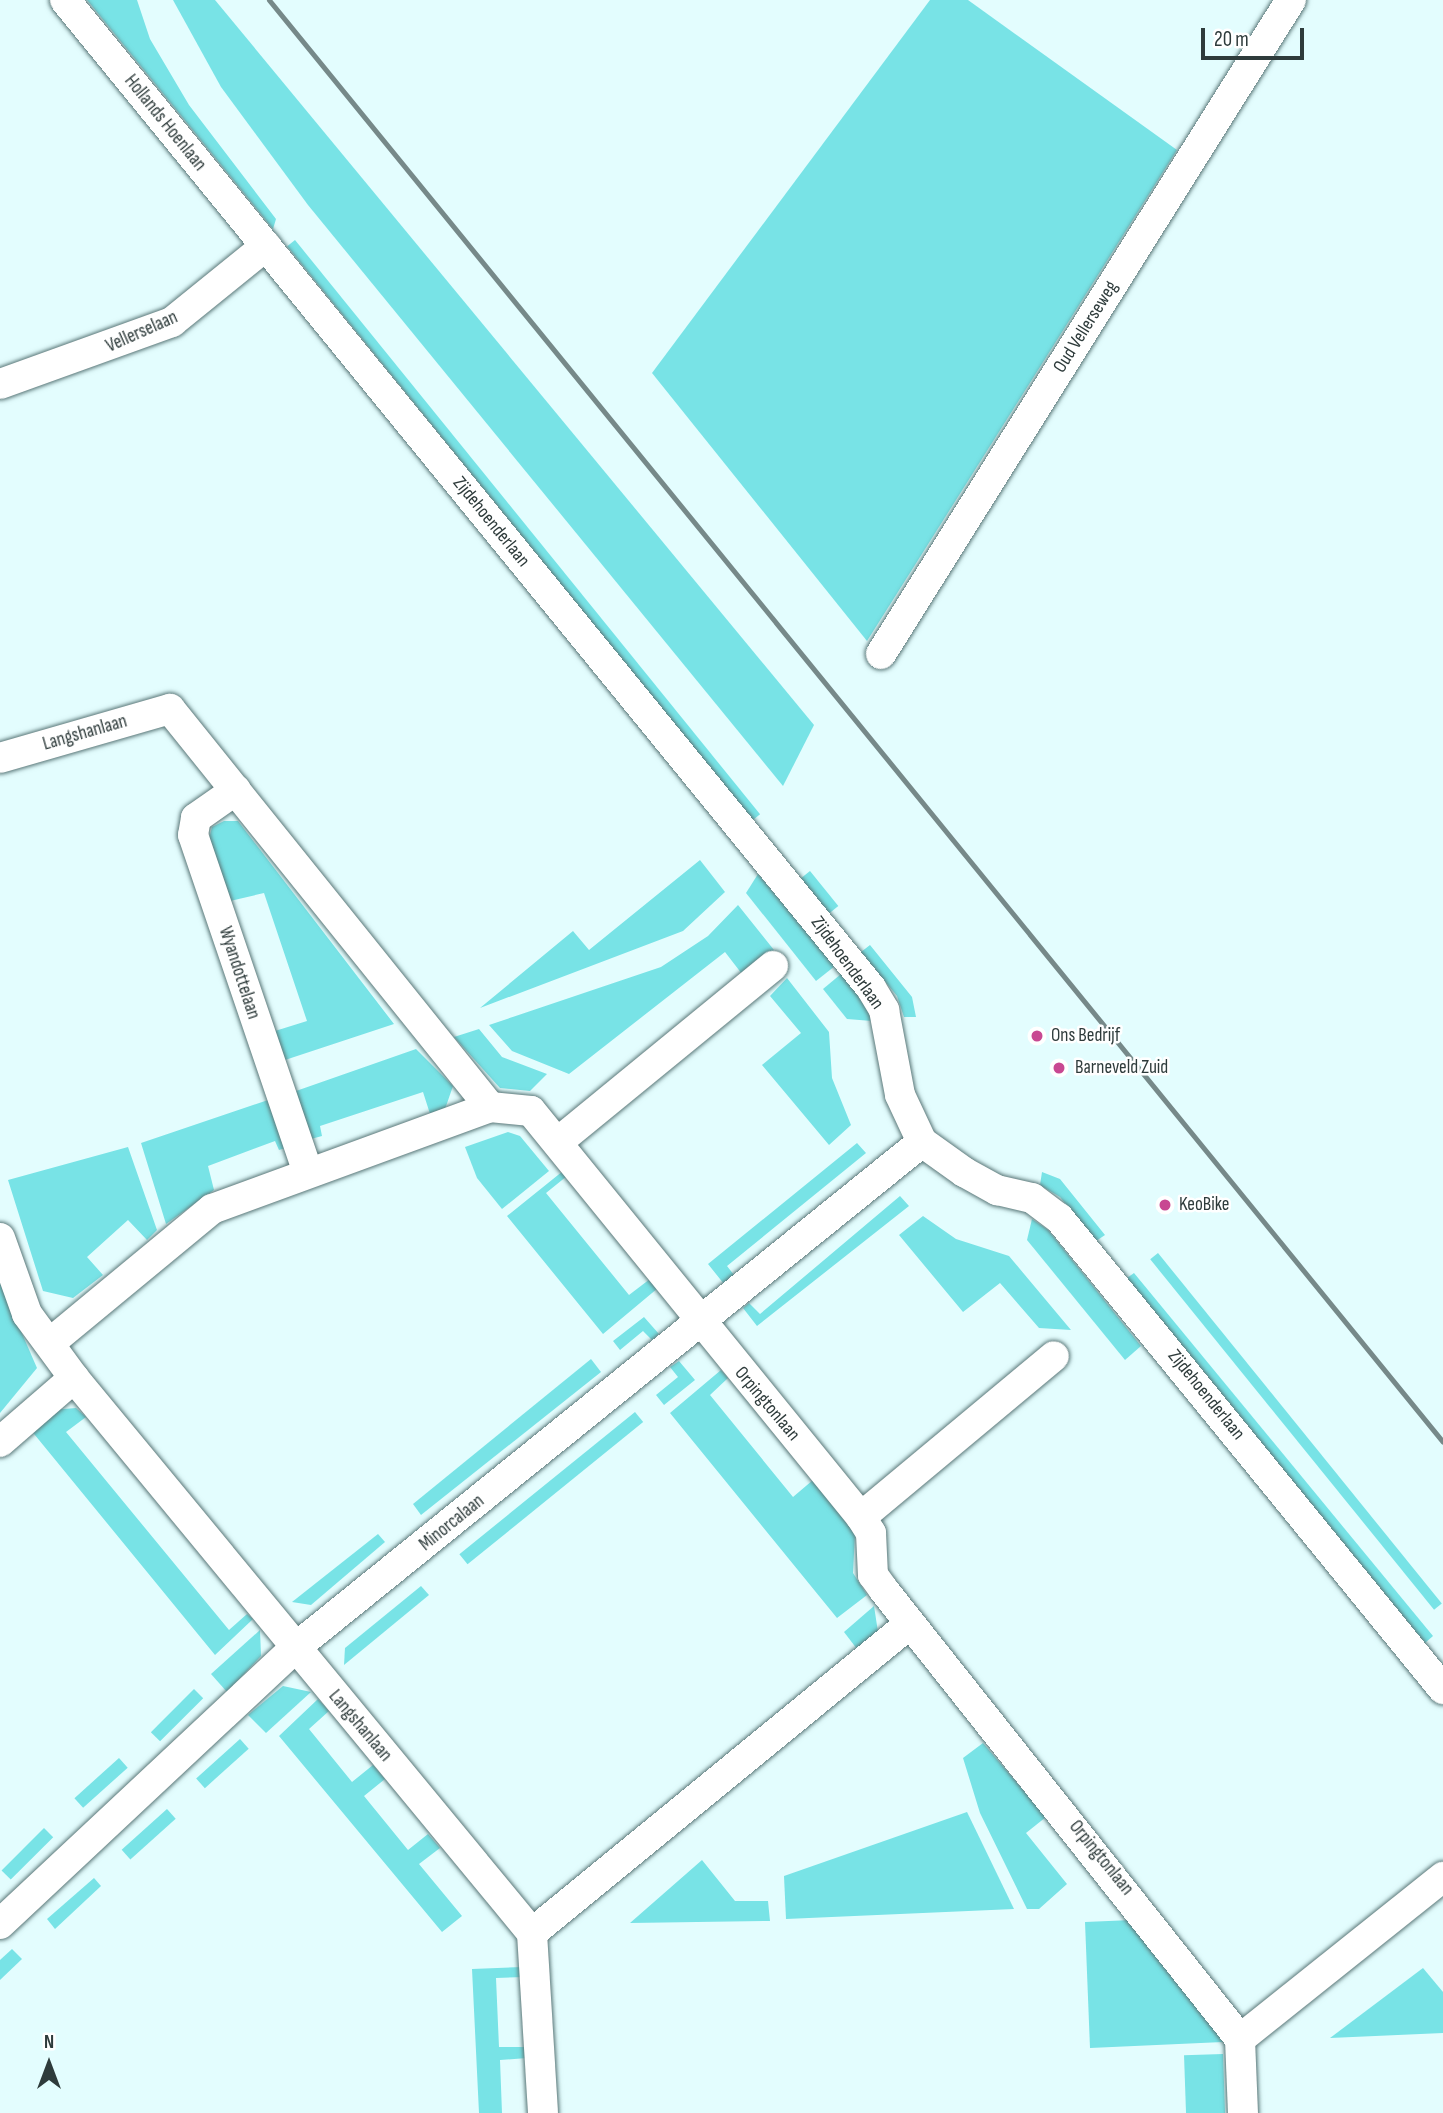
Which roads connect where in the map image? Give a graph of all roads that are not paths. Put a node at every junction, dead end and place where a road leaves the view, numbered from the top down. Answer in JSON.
{"nodes":[{"id":1,"x":65,"y":0,"type":"edge"},
{"id":2,"x":1291,"y":0,"type":"edge"},
{"id":3,"x":266,"y":246,"type":"junction"},
{"id":4,"x":0,"y":384,"type":"edge"},
{"id":5,"x":881,"y":653,"type":"dead end"},
{"id":6,"x":0,"y":758,"type":"edge"},
{"id":7,"x":236,"y":790,"type":"junction"},
{"id":8,"x":773,"y":966,"type":"dead end"},
{"id":9,"x":489,"y":1108,"type":"junction"},
{"id":10,"x":558,"y":1142,"type":"junction"},
{"id":11,"x":922,"y":1142,"type":"junction"},
{"id":12,"x":308,"y":1173,"type":"junction"},
{"id":13,"x":0,"y":1238,"type":"edge"},
{"id":14,"x":701,"y":1323,"type":"junction"},
{"id":15,"x":50,"y":1343,"type":"junction"},
{"id":16,"x":1054,"y":1356,"type":"dead end"},
{"id":17,"x":74,"y":1378,"type":"junction"},
{"id":18,"x":0,"y":1443,"type":"edge"},
{"id":19,"x":861,"y":1517,"type":"junction"},
{"id":20,"x":909,"y":1624,"type":"junction"},
{"id":21,"x":295,"y":1648,"type":"junction"},
{"id":22,"x":1443,"y":1689,"type":"edge"},
{"id":23,"x":1443,"y":1877,"type":"edge"},
{"id":24,"x":0,"y":1924,"type":"edge"},
{"id":25,"x":532,"y":1933,"type":"junction"},
{"id":26,"x":1240,"y":2039,"type":"junction"},
{"id":27,"x":543,"y":2113,"type":"edge"},
{"id":28,"x":1244,"y":2113,"type":"edge"}],
"edges":[{"from":1,"to":3,"type":"street","name":"Hollands Hoenlaan"},
{"from":2,"to":5,"type":"street","name":"Oud Vellerseweg"},
{"from":3,"to":4,"type":"street","name":"Vellerselaan"},
{"from":3,"to":11,"type":"street","name":"Zijdehoenderlaan"},
{"from":6,"to":7,"type":"street","name":"Langshanlaan"},
{"from":7,"to":9,"type":"street"},
{"from":7,"to":12,"type":"street","name":"Wyandottelaan"},
{"from":8,"to":10,"type":"street"},
{"from":9,"to":10,"type":"street"},
{"from":9,"to":12,"type":"street"},
{"from":10,"to":14,"type":"street"},
{"from":11,"to":14,"type":"street","name":"Minorcalaan"},
{"from":11,"to":22,"type":"street","name":"Zijdehoenderlaan"},
{"from":12,"to":15,"type":"street"},
{"from":13,"to":15,"type":"street","name":"Langshanlaan"},
{"from":14,"to":19,"type":"street","name":"Orpingtonlaan"},
{"from":14,"to":21,"type":"street","name":"Minorcalaan"},
{"from":15,"to":17,"type":"street","name":"Langshanlaan"},
{"from":16,"to":19,"type":"street"},
{"from":17,"to":18,"type":"street"},
{"from":17,"to":21,"type":"street","name":"Langshanlaan"},
{"from":19,"to":20,"type":"street","name":"Orpingtonlaan"},
{"from":20,"to":25,"type":"street"},
{"from":20,"to":26,"type":"street","name":"Orpingtonlaan"},
{"from":21,"to":24,"type":"street","name":"Minorcalaan"},
{"from":21,"to":25,"type":"street","name":"Langshanlaan"},
{"from":23,"to":26,"type":"street"},
{"from":25,"to":27,"type":"street"},
{"from":26,"to":28,"type":"street"}]}
